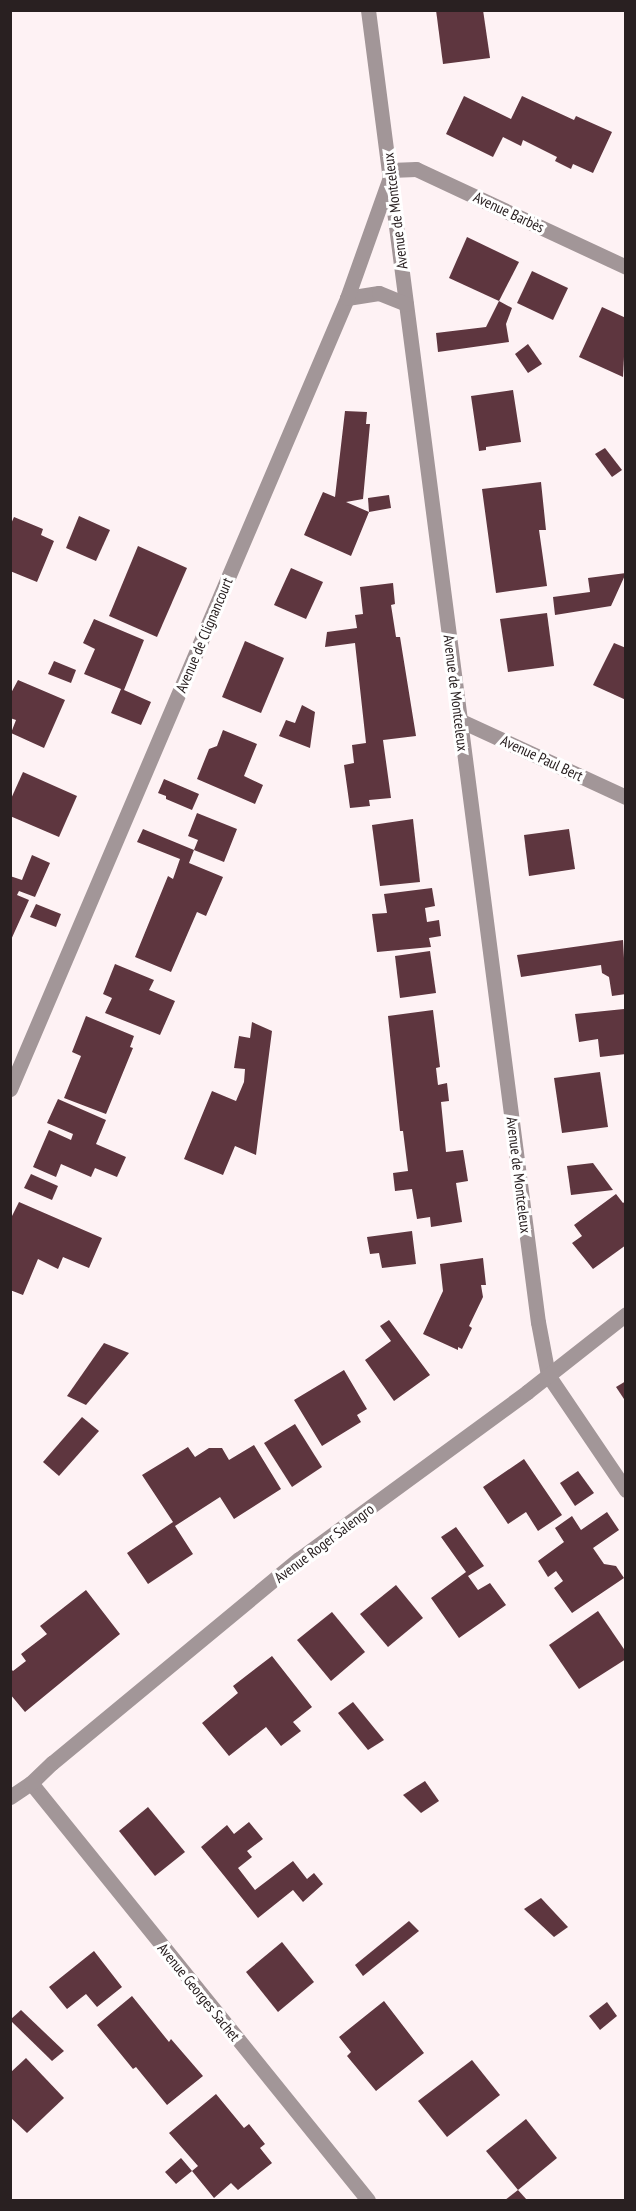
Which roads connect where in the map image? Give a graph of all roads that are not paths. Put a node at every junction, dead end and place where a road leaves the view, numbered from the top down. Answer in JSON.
{"nodes":[{"id":1,"x":368,"y":10,"type":"edge"},
{"id":2,"x":390,"y":174,"type":"junction"},
{"id":3,"x":626,"y":267,"type":"edge"},
{"id":4,"x":347,"y":298,"type":"junction"},
{"id":5,"x":406,"y":304,"type":"junction"},
{"id":6,"x":459,"y":720,"type":"junction"},
{"id":7,"x":626,"y":797,"type":"edge"},
{"id":8,"x":10,"y":1089,"type":"edge"},
{"id":9,"x":626,"y":1314,"type":"edge"},
{"id":10,"x":548,"y":1375,"type":"junction"},
{"id":11,"x":626,"y":1490,"type":"edge"},
{"id":12,"x":31,"y":1783,"type":"junction"},
{"id":13,"x":10,"y":1797,"type":"edge"},
{"id":14,"x":368,"y":2200,"type":"edge"}],
"edges":[{"from":1,"to":2,"type":"street","name":"Avenue de Montceleux"},
{"from":2,"to":3,"type":"street","name":"Avenue Barbès"},
{"from":2,"to":4,"type":"street","name":"Avenue de Clignancourt"},
{"from":2,"to":5,"type":"street","name":"Avenue de Montceleux"},
{"from":4,"to":5,"type":"street"},
{"from":4,"to":8,"type":"street","name":"Avenue de Clignancourt"},
{"from":5,"to":6,"type":"street","name":"Avenue de Montceleux"},
{"from":6,"to":7,"type":"street","name":"Avenue Paul Bert"},
{"from":6,"to":10,"type":"street","name":"Avenue de Montceleux"},
{"from":9,"to":10,"type":"street","name":"Avenue Roger Salengro"},
{"from":10,"to":11,"type":"street"},
{"from":10,"to":12,"type":"street","name":"Avenue Roger Salengro"},
{"from":12,"to":13,"type":"street","name":"Avenue Roger Salengro"},
{"from":12,"to":14,"type":"street","name":"Avenue Georges Sachet"}]}
